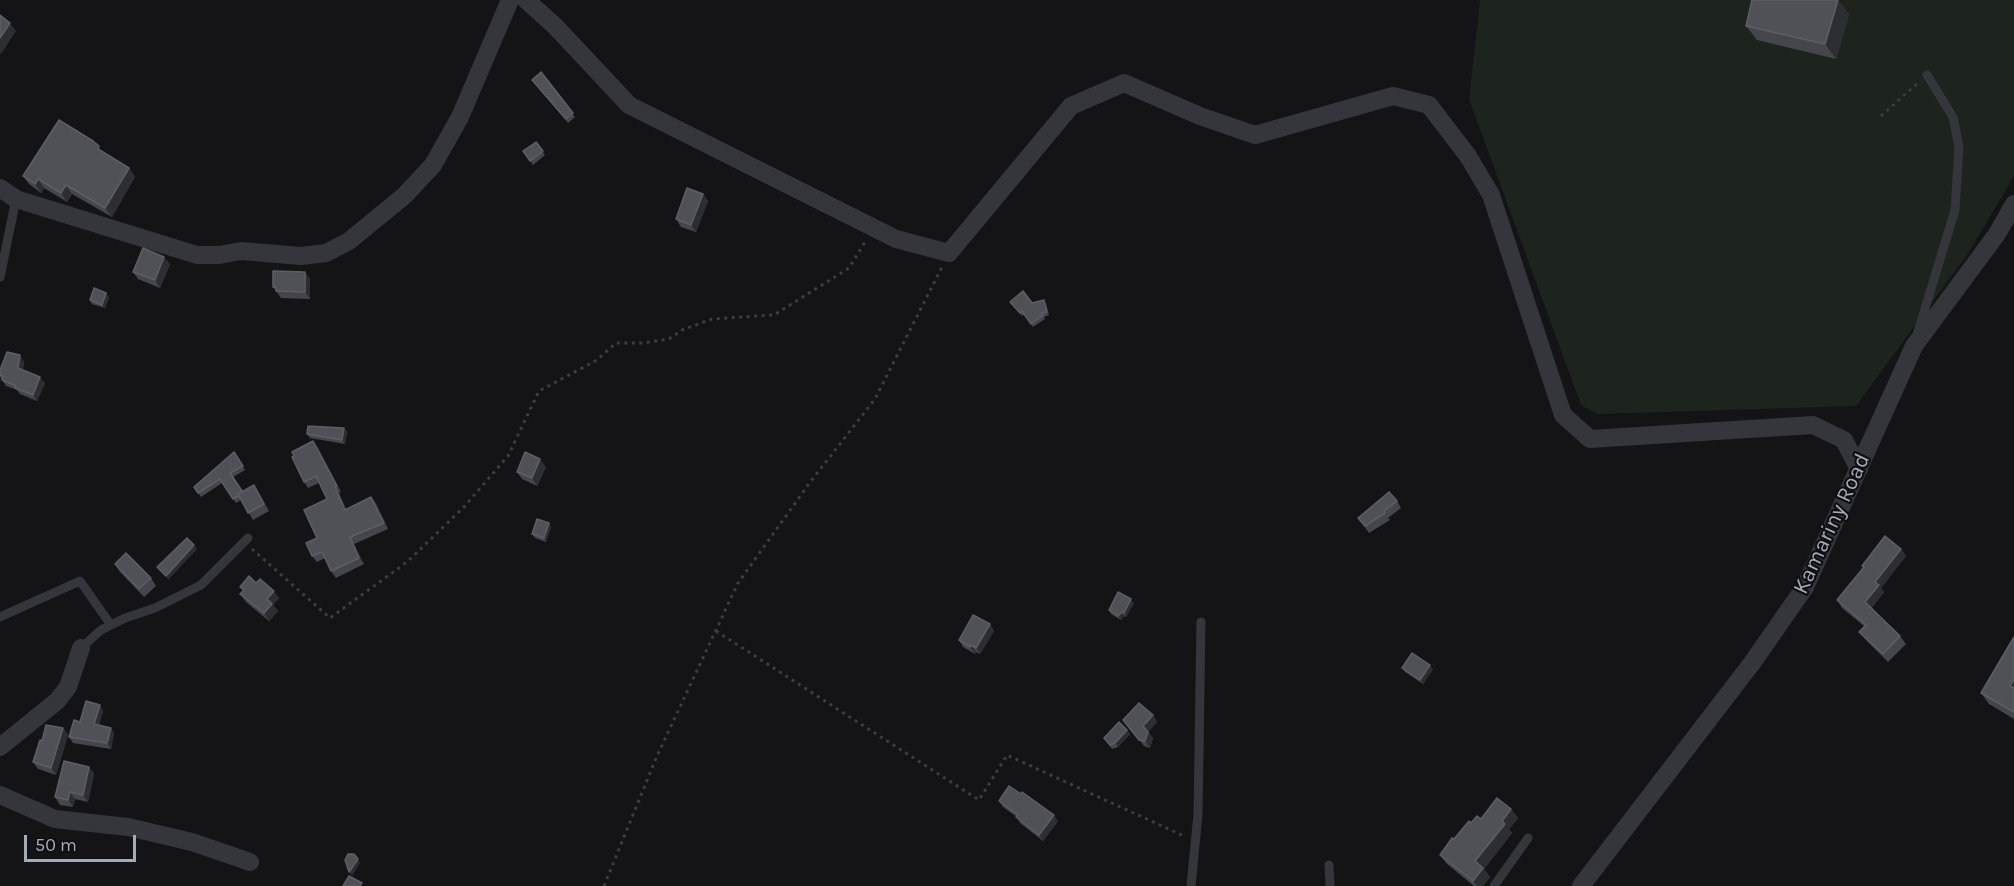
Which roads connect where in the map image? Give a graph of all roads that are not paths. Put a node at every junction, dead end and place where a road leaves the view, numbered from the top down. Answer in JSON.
{"nodes":[{"id":1,"x":510,"y":0,"type":"edge"},
{"id":2,"x":526,"y":0,"type":"edge"},
{"id":3,"x":1927,"y":75,"type":"road end"},
{"id":4,"x":0,"y":188,"type":"edge"},
{"id":5,"x":16,"y":199,"type":"junction"},
{"id":6,"x":2014,"y":204,"type":"edge"},
{"id":7,"x":0,"y":276,"type":"edge"},
{"id":8,"x":1914,"y":346,"type":"junction"},
{"id":9,"x":1859,"y":469,"type":"junction"},
{"id":10,"x":246,"y":540,"type":"road end"},
{"id":11,"x":0,"y":617,"type":"edge"},
{"id":12,"x":1201,"y":622,"type":"dead end"},
{"id":13,"x":111,"y":625,"type":"junction"},
{"id":14,"x":81,"y":648,"type":"joint"},
{"id":15,"x":0,"y":747,"type":"edge"},
{"id":16,"x":0,"y":795,"type":"edge"},
{"id":17,"x":1528,"y":838,"type":"dead end"},
{"id":18,"x":250,"y":862,"type":"dead end"},
{"id":19,"x":1329,"y":865,"type":"dead end"},
{"id":20,"x":1191,"y":886,"type":"edge"},
{"id":21,"x":1330,"y":886,"type":"edge"},
{"id":22,"x":1494,"y":886,"type":"edge"},
{"id":23,"x":1581,"y":886,"type":"edge"}],
"edges":[{"from":1,"to":5,"type":"street"},
{"from":2,"to":9,"type":"street"},
{"from":3,"to":8,"type":"lane"},
{"from":4,"to":5,"type":"street"},
{"from":5,"to":7,"type":"lane"},
{"from":6,"to":8,"type":"street","name":"Kamariny Road"},
{"from":8,"to":9,"type":"street","name":"Kamariny Road"},
{"from":9,"to":23,"type":"street","name":"Kamariny Road"},
{"from":10,"to":13,"type":"lane"},
{"from":11,"to":13,"type":"lane"},
{"from":12,"to":20,"type":"lane"},
{"from":13,"to":14,"type":"lane"},
{"from":14,"to":15,"type":"street"},
{"from":16,"to":18,"type":"street"},
{"from":17,"to":22,"type":"lane"},
{"from":19,"to":21,"type":"lane"}]}
